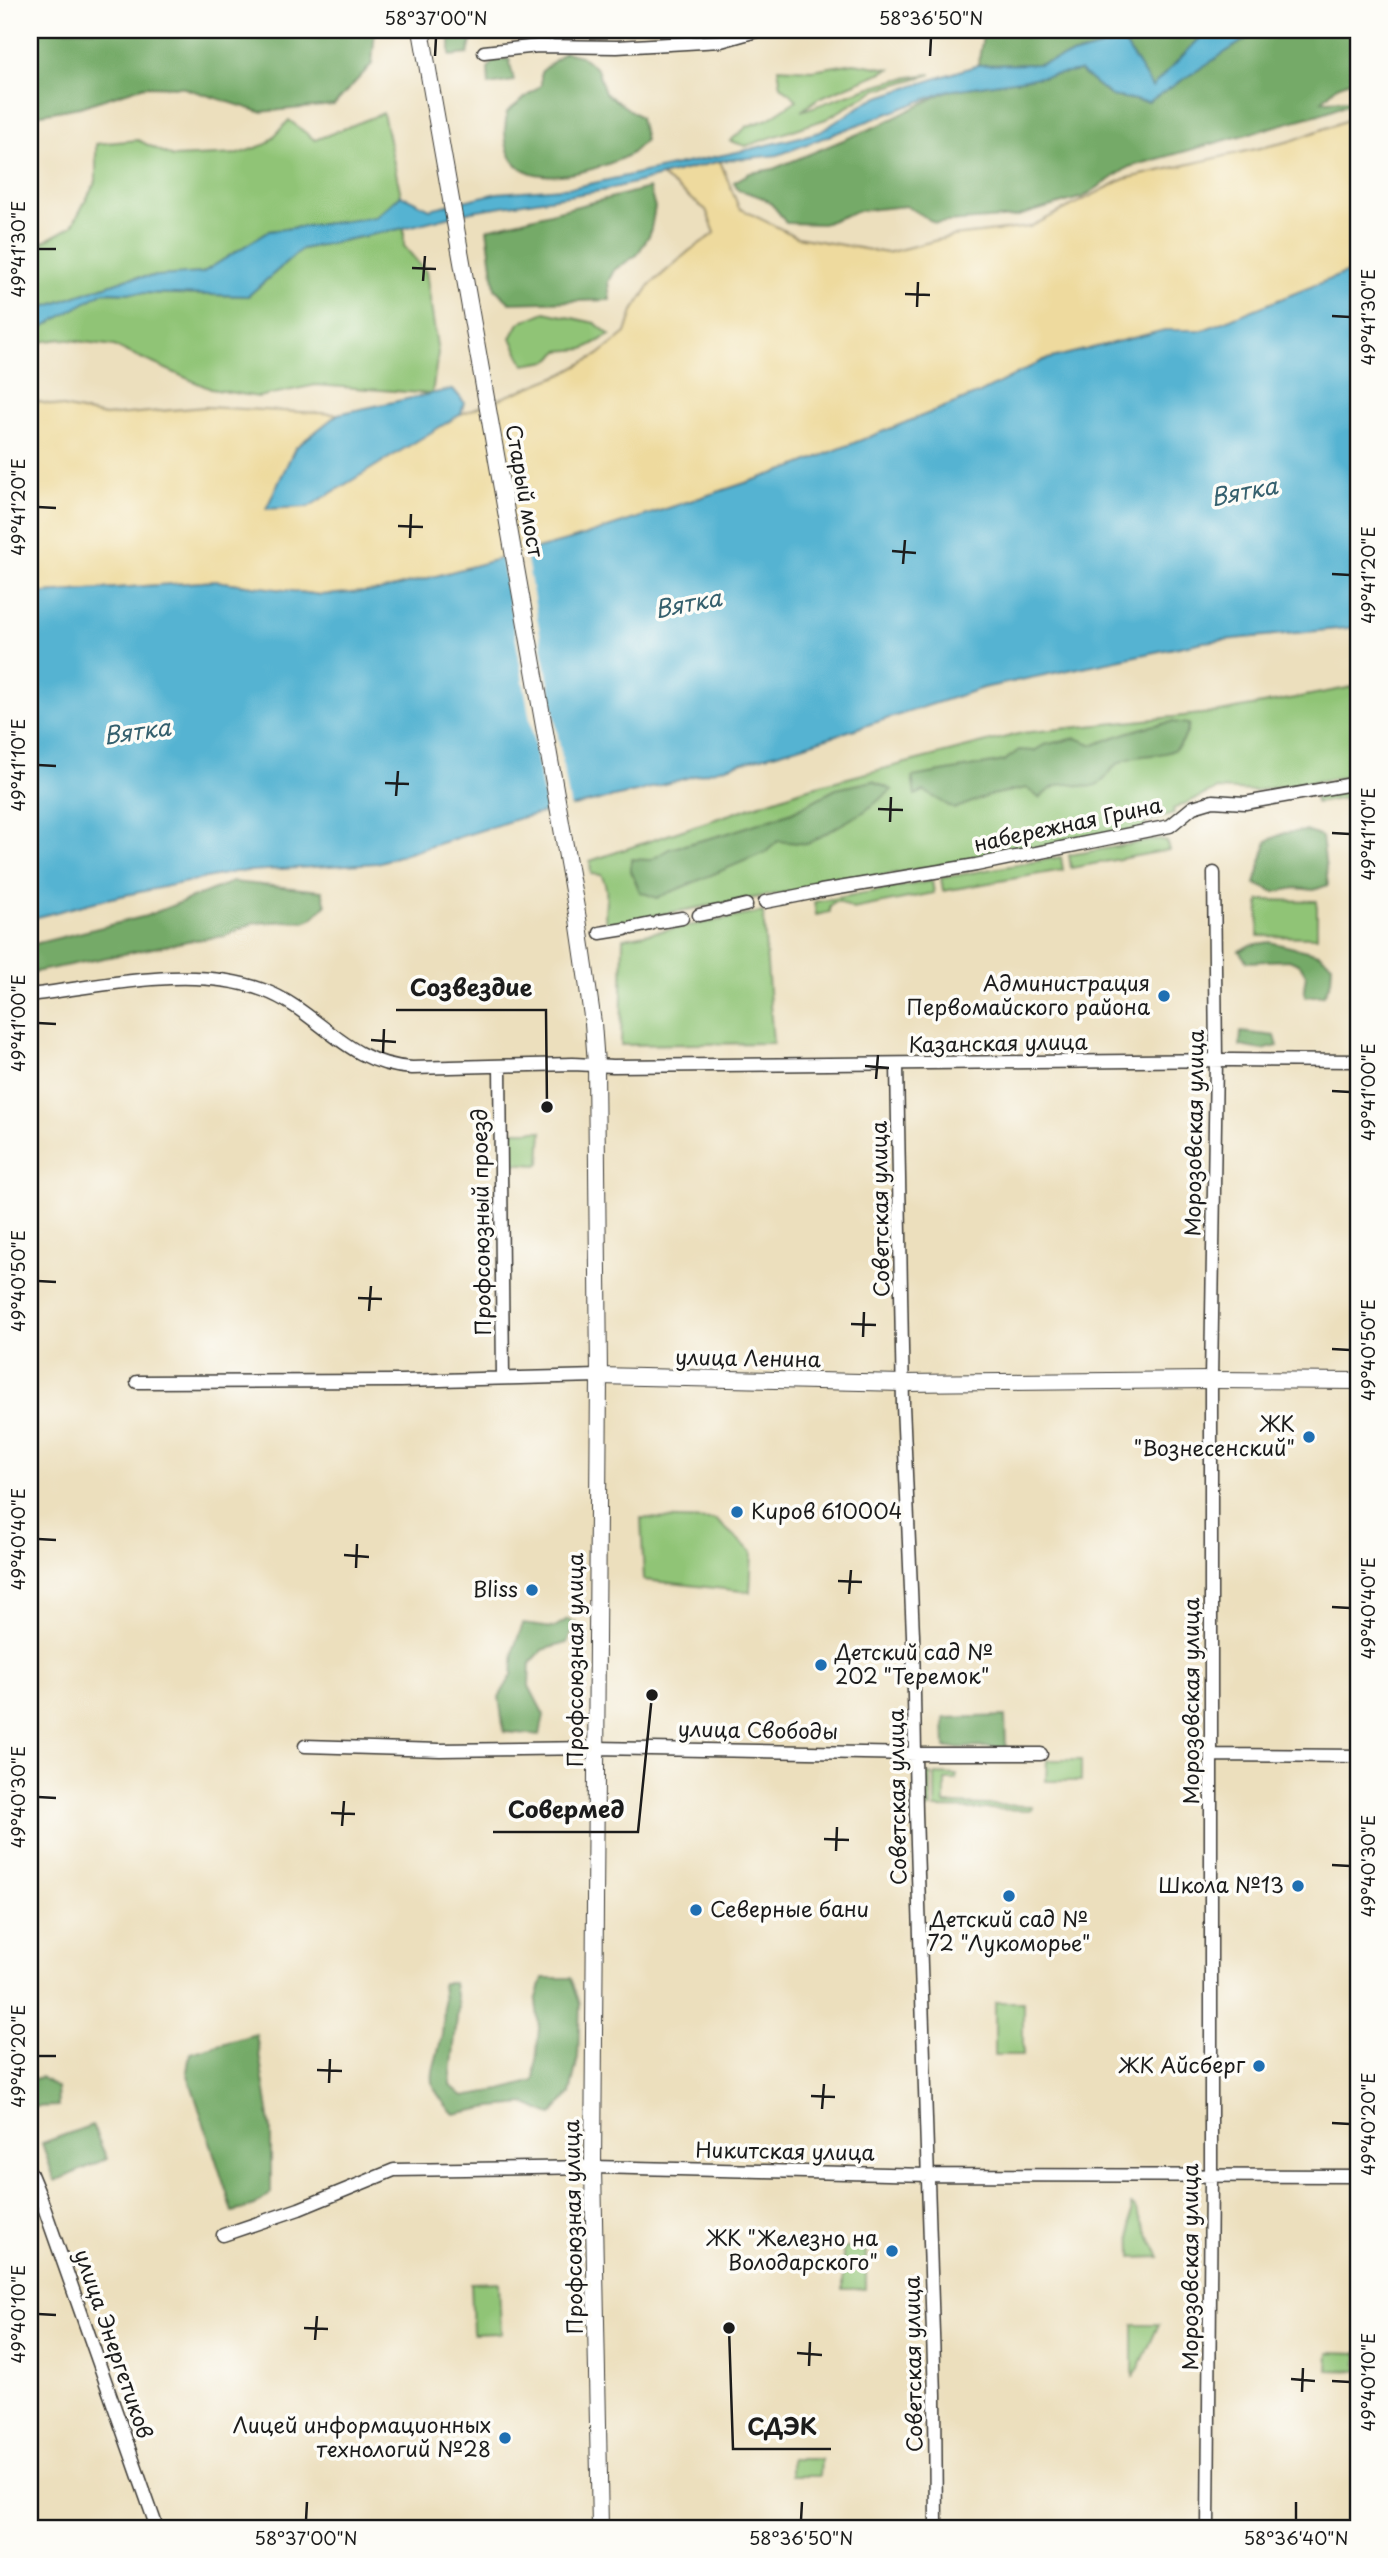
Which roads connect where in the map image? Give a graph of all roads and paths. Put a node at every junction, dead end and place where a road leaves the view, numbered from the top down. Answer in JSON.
{"nodes":[{"id":1,"x":421,"y":30,"type":"edge"},
{"id":2,"x":665,"y":30,"type":"edge"},
{"id":3,"x":760,"y":30,"type":"edge"},
{"id":4,"x":666,"y":44,"type":"junction"},
{"id":5,"x":484,"y":52,"type":"dead end"},
{"id":6,"x":1358,"y":783,"type":"edge"},
{"id":7,"x":1214,"y":873,"type":"dead end"},
{"id":8,"x":765,"y":902,"type":"dead end"},
{"id":9,"x":746,"y":905,"type":"dead end"},
{"id":10,"x":699,"y":915,"type":"dead end"},
{"id":11,"x":682,"y":918,"type":"dead end"},
{"id":12,"x":578,"y":919,"type":"joint"},
{"id":13,"x":600,"y":933,"type":"dead end"},
{"id":14,"x":30,"y":995,"type":"edge"},
{"id":15,"x":1216,"y":1060,"type":"junction"},
{"id":16,"x":1358,"y":1061,"type":"edge"},
{"id":17,"x":596,"y":1064,"type":"junction"},
{"id":18,"x":897,"y":1065,"type":"junction"},
{"id":19,"x":500,"y":1066,"type":"junction"},
{"id":20,"x":599,"y":1376,"type":"junction"},
{"id":21,"x":503,"y":1378,"type":"junction"},
{"id":22,"x":1211,"y":1380,"type":"junction"},
{"id":23,"x":1358,"y":1381,"type":"edge"},
{"id":24,"x":137,"y":1382,"type":"dead end"},
{"id":25,"x":903,"y":1383,"type":"junction"},
{"id":26,"x":306,"y":1746,"type":"dead end"},
{"id":27,"x":596,"y":1748,"type":"junction"},
{"id":28,"x":917,"y":1754,"type":"junction"},
{"id":29,"x":1041,"y":1754,"type":"dead end"},
{"id":30,"x":1212,"y":1755,"type":"junction"},
{"id":31,"x":1358,"y":1756,"type":"edge"},
{"id":32,"x":593,"y":2167,"type":"junction"},
{"id":33,"x":30,"y":2172,"type":"edge"},
{"id":34,"x":928,"y":2175,"type":"junction"},
{"id":35,"x":1211,"y":2176,"type":"junction"},
{"id":36,"x":1358,"y":2176,"type":"edge"},
{"id":37,"x":223,"y":2235,"type":"dead end"},
{"id":38,"x":157,"y":2528,"type":"edge"},
{"id":39,"x":600,"y":2528,"type":"edge"},
{"id":40,"x":936,"y":2528,"type":"edge"},
{"id":41,"x":1208,"y":2528,"type":"edge"}],
"edges":[{"from":1,"to":12,"type":"main road","name":"Старый мост"},
{"from":2,"to":4,"type":"street"},
{"from":3,"to":4,"type":"street"},
{"from":4,"to":5,"type":"street"},
{"from":6,"to":8,"type":"street","name":"набережная Грина"},
{"from":7,"to":15,"type":"street","name":"Морозовская улица"},
{"from":9,"to":10,"type":"street"},
{"from":11,"to":13,"type":"street"},
{"from":12,"to":17,"type":"main road","name":"Профсоюзная улица"},
{"from":14,"to":19,"type":"street","name":"Казанская улица"},
{"from":15,"to":16,"type":"street","name":"Казанская улица"},
{"from":15,"to":18,"type":"street","name":"Казанская улица"},
{"from":15,"to":22,"type":"street","name":"Морозовская улица"},
{"from":17,"to":18,"type":"street","name":"Казанская улица"},
{"from":17,"to":19,"type":"street","name":"Казанская улица"},
{"from":17,"to":20,"type":"main road","name":"Профсоюзная улица"},
{"from":18,"to":25,"type":"street","name":"Советская улица"},
{"from":19,"to":21,"type":"street","name":"Профсоюзный проезд"},
{"from":20,"to":21,"type":"street","name":"улица Ленина"},
{"from":20,"to":25,"type":"main road","name":"улица Ленина"},
{"from":20,"to":27,"type":"main road","name":"Профсоюзная улица"},
{"from":21,"to":24,"type":"street","name":"улица Ленина"},
{"from":22,"to":23,"type":"main road","name":"улица Ленина"},
{"from":22,"to":25,"type":"main road","name":"улица Ленина"},
{"from":22,"to":30,"type":"street","name":"Морозовская улица"},
{"from":25,"to":28,"type":"street","name":"Советская улица"},
{"from":26,"to":27,"type":"street","name":"улица Свободы"},
{"from":27,"to":28,"type":"street","name":"улица Свободы"},
{"from":27,"to":32,"type":"main road","name":"Профсоюзная улица"},
{"from":28,"to":29,"type":"street","name":"улица Свободы"},
{"from":28,"to":34,"type":"street","name":"Советская улица"},
{"from":30,"to":31,"type":"street"},
{"from":30,"to":35,"type":"street","name":"Морозовская улица"},
{"from":32,"to":34,"type":"street","name":"Никитская улица"},
{"from":32,"to":37,"type":"street","name":"Никитская улица"},
{"from":32,"to":39,"type":"main road","name":"Профсоюзная улица"},
{"from":33,"to":38,"type":"street","name":"улица Энергетиков"},
{"from":34,"to":35,"type":"street","name":"Никитская улица"},
{"from":34,"to":40,"type":"street","name":"Советская улица"},
{"from":35,"to":36,"type":"street","name":"Никитская улица"},
{"from":35,"to":41,"type":"street","name":"Морозовская улица"}]}
